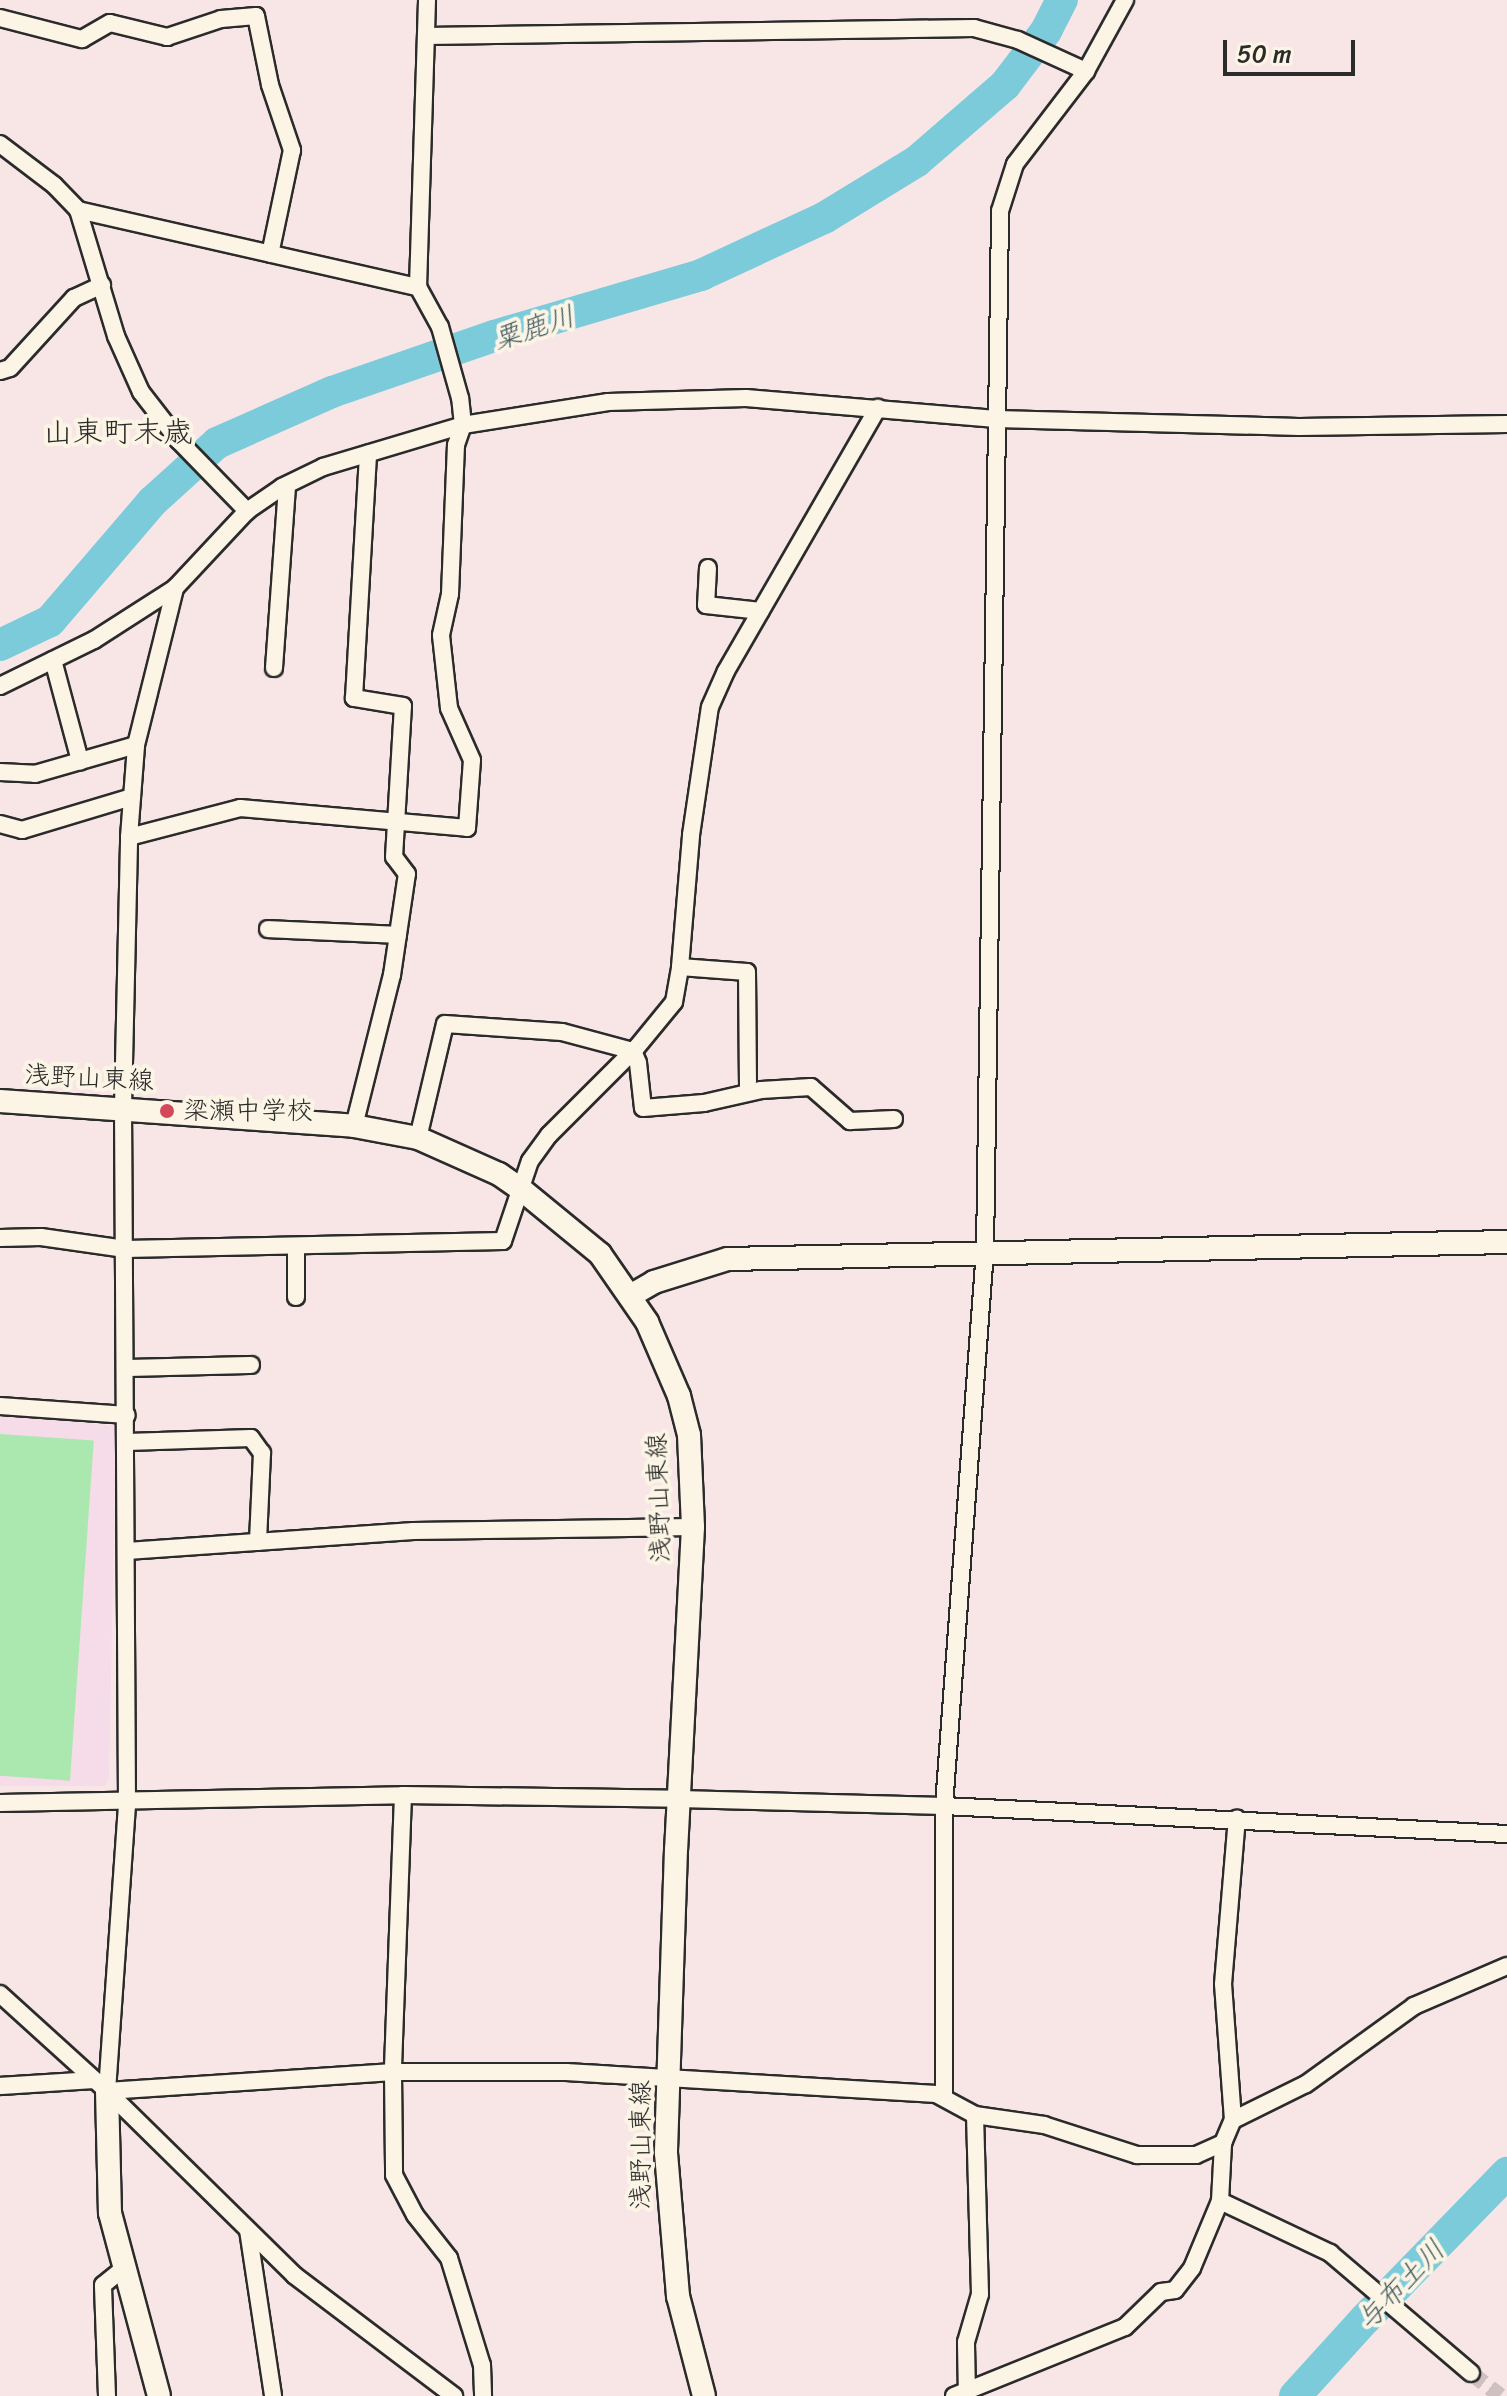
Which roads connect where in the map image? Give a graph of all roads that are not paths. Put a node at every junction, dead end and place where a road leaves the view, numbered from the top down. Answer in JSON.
{"nodes":[{"id":1,"x":427,"y":0,"type":"edge"},
{"id":2,"x":1125,"y":0,"type":"edge"},
{"id":3,"x":0,"y":18,"type":"edge"},
{"id":4,"x":426,"y":36,"type":"junction"},
{"id":5,"x":1086,"y":71,"type":"junction"},
{"id":6,"x":0,"y":144,"type":"edge"},
{"id":7,"x":78,"y":210,"type":"junction"},
{"id":8,"x":270,"y":254,"type":"junction"},
{"id":9,"x":102,"y":285,"type":"junction"},
{"id":10,"x":418,"y":287,"type":"junction"},
{"id":11,"x":0,"y":371,"type":"edge"},
{"id":12,"x":878,"y":408,"type":"junction"},
{"id":13,"x":996,"y":419,"type":"junction"},
{"id":14,"x":1507,"y":424,"type":"edge"},
{"id":15,"x":463,"y":425,"type":"junction"},
{"id":16,"x":368,"y":453,"type":"junction"},
{"id":17,"x":287,"y":485,"type":"junction"},
{"id":18,"x":247,"y":511,"type":"junction"},
{"id":19,"x":708,"y":568,"type":"dead end"},
{"id":20,"x":175,"y":588,"type":"junction"},
{"id":21,"x":761,"y":611,"type":"junction"},
{"id":22,"x":53,"y":660,"type":"junction"},
{"id":23,"x":274,"y":668,"type":"dead end"},
{"id":24,"x":0,"y":686,"type":"edge"},
{"id":25,"x":136,"y":745,"type":"junction"},
{"id":26,"x":80,"y":761,"type":"junction"},
{"id":27,"x":0,"y":772,"type":"edge"},
{"id":28,"x":132,"y":797,"type":"junction"},
{"id":29,"x":0,"y":824,"type":"edge"},
{"id":30,"x":398,"y":825,"type":"junction"},
{"id":31,"x":129,"y":837,"type":"junction"},
{"id":32,"x":268,"y":929,"type":"dead end"},
{"id":33,"x":398,"y":935,"type":"junction"},
{"id":34,"x":680,"y":967,"type":"junction"},
{"id":35,"x":633,"y":1051,"type":"junction"},
{"id":36,"x":748,"y":1092,"type":"junction"},
{"id":37,"x":0,"y":1101,"type":"edge"},
{"id":38,"x":123,"y":1107,"type":"junction"},
{"id":39,"x":894,"y":1119,"type":"dead end"},
{"id":40,"x":354,"y":1126,"type":"junction"},
{"id":41,"x":418,"y":1138,"type":"junction"},
{"id":42,"x":522,"y":1190,"type":"junction"},
{"id":43,"x":0,"y":1238,"type":"edge"},
{"id":44,"x":1507,"y":1242,"type":"edge"},
{"id":45,"x":296,"y":1246,"type":"junction"},
{"id":46,"x":125,"y":1249,"type":"junction"},
{"id":47,"x":985,"y":1251,"type":"junction"},
{"id":48,"x":630,"y":1296,"type":"junction"},
{"id":49,"x":296,"y":1297,"type":"dead end"},
{"id":50,"x":251,"y":1365,"type":"dead end"},
{"id":51,"x":126,"y":1368,"type":"junction"},
{"id":52,"x":0,"y":1406,"type":"edge"},
{"id":53,"x":127,"y":1415,"type":"junction"},
{"id":54,"x":127,"y":1442,"type":"junction"},
{"id":55,"x":693,"y":1527,"type":"junction"},
{"id":56,"x":258,"y":1542,"type":"junction"},
{"id":57,"x":127,"y":1551,"type":"junction"},
{"id":58,"x":403,"y":1795,"type":"junction"},
{"id":59,"x":679,"y":1799,"type":"junction"},
{"id":60,"x":127,"y":1802,"type":"junction"},
{"id":61,"x":0,"y":1803,"type":"edge"},
{"id":62,"x":944,"y":1806,"type":"junction"},
{"id":63,"x":1237,"y":1819,"type":"junction"},
{"id":64,"x":1507,"y":1834,"type":"edge"},
{"id":65,"x":1507,"y":1966,"type":"edge"},
{"id":66,"x":0,"y":1994,"type":"edge"},
{"id":67,"x":393,"y":2072,"type":"junction"},
{"id":68,"x":668,"y":2079,"type":"junction"},
{"id":69,"x":101,"y":2085,"type":"junction"},
{"id":70,"x":0,"y":2086,"type":"edge"},
{"id":71,"x":944,"y":2096,"type":"junction"},
{"id":72,"x":975,"y":2115,"type":"junction"},
{"id":73,"x":1233,"y":2120,"type":"junction"},
{"id":74,"x":1223,"y":2143,"type":"junction"},
{"id":75,"x":1220,"y":2201,"type":"junction"},
{"id":76,"x":248,"y":2230,"type":"junction"},
{"id":77,"x":125,"y":2267,"type":"junction"},
{"id":78,"x":1471,"y":2373,"type":"tunnel mouth"},
{"id":79,"x":963,"y":2395,"type":"edge"},
{"id":80,"x":107,"y":2396,"type":"edge"},
{"id":81,"x":159,"y":2396,"type":"edge"},
{"id":82,"x":273,"y":2396,"type":"edge"},
{"id":83,"x":454,"y":2396,"type":"edge"},
{"id":84,"x":483,"y":2396,"type":"edge"},
{"id":85,"x":704,"y":2396,"type":"edge"}],
"edges":[{"from":1,"to":4,"type":"street"},
{"from":2,"to":5,"type":"street"},
{"from":3,"to":8,"type":"street"},
{"from":4,"to":5,"type":"street"},
{"from":4,"to":10,"type":"street"},
{"from":5,"to":13,"type":"street"},
{"from":6,"to":7,"type":"street"},
{"from":7,"to":8,"type":"street"},
{"from":7,"to":9,"type":"street"},
{"from":8,"to":10,"type":"street"},
{"from":9,"to":11,"type":"street"},
{"from":9,"to":18,"type":"street"},
{"from":10,"to":15,"type":"street"},
{"from":12,"to":13,"type":"street"},
{"from":12,"to":15,"type":"street"},
{"from":12,"to":21,"type":"street"},
{"from":13,"to":14,"type":"street"},
{"from":13,"to":47,"type":"street"},
{"from":15,"to":16,"type":"street"},
{"from":15,"to":30,"type":"street"},
{"from":16,"to":17,"type":"street"},
{"from":16,"to":30,"type":"street"},
{"from":17,"to":18,"type":"street"},
{"from":17,"to":23,"type":"street"},
{"from":18,"to":20,"type":"street"},
{"from":19,"to":21,"type":"street"},
{"from":20,"to":22,"type":"street"},
{"from":20,"to":25,"type":"street"},
{"from":21,"to":34,"type":"street"},
{"from":22,"to":24,"type":"street"},
{"from":22,"to":26,"type":"street"},
{"from":25,"to":26,"type":"street"},
{"from":25,"to":28,"type":"street"},
{"from":26,"to":27,"type":"street"},
{"from":28,"to":29,"type":"street"},
{"from":28,"to":31,"type":"street"},
{"from":30,"to":31,"type":"street"},
{"from":30,"to":33,"type":"street"},
{"from":31,"to":38,"type":"street"},
{"from":32,"to":33,"type":"street"},
{"from":33,"to":40,"type":"street"},
{"from":34,"to":35,"type":"street"},
{"from":34,"to":36,"type":"street"},
{"from":35,"to":36,"type":"street"},
{"from":35,"to":41,"type":"street"},
{"from":35,"to":42,"type":"street"},
{"from":36,"to":39,"type":"street"},
{"from":37,"to":38,"type":"main road","name":"浅野山東線"},
{"from":38,"to":40,"type":"main road","name":"浅野山東線"},
{"from":38,"to":46,"type":"street"},
{"from":40,"to":41,"type":"main road","name":"浅野山東線"},
{"from":41,"to":42,"type":"main road","name":"浅野山東線"},
{"from":42,"to":45,"type":"street"},
{"from":42,"to":48,"type":"main road","name":"浅野山東線"},
{"from":43,"to":46,"type":"street"},
{"from":44,"to":47,"type":"main road"},
{"from":45,"to":46,"type":"street"},
{"from":45,"to":49,"type":"street"},
{"from":46,"to":51,"type":"street"},
{"from":47,"to":48,"type":"main road"},
{"from":47,"to":62,"type":"street"},
{"from":48,"to":55,"type":"main road","name":"浅野山東線"},
{"from":50,"to":51,"type":"street"},
{"from":51,"to":53,"type":"street"},
{"from":52,"to":53,"type":"street"},
{"from":53,"to":54,"type":"street"},
{"from":54,"to":56,"type":"street"},
{"from":54,"to":57,"type":"street"},
{"from":55,"to":56,"type":"street"},
{"from":55,"to":59,"type":"main road","name":"浅野山東線"},
{"from":56,"to":57,"type":"street"},
{"from":57,"to":60,"type":"street"},
{"from":58,"to":59,"type":"street"},
{"from":58,"to":60,"type":"street"},
{"from":58,"to":67,"type":"street"},
{"from":59,"to":62,"type":"street"},
{"from":59,"to":68,"type":"main road","name":"浅野山東線"},
{"from":60,"to":61,"type":"street"},
{"from":60,"to":69,"type":"street"},
{"from":62,"to":63,"type":"street"},
{"from":62,"to":71,"type":"street"},
{"from":63,"to":64,"type":"street"},
{"from":63,"to":73,"type":"street"},
{"from":65,"to":73,"type":"street"},
{"from":66,"to":69,"type":"street"},
{"from":67,"to":68,"type":"street"},
{"from":67,"to":69,"type":"street"},
{"from":67,"to":84,"type":"street"},
{"from":68,"to":71,"type":"street"},
{"from":68,"to":85,"type":"main road","name":"浅野山東線"},
{"from":69,"to":70,"type":"street"},
{"from":69,"to":76,"type":"street"},
{"from":69,"to":77,"type":"main road"},
{"from":71,"to":72,"type":"street"},
{"from":72,"to":74,"type":"street"},
{"from":72,"to":79,"type":"street"},
{"from":73,"to":74,"type":"street"},
{"from":74,"to":75,"type":"street"},
{"from":75,"to":78,"type":"street"},
{"from":75,"to":79,"type":"street"},
{"from":76,"to":82,"type":"street"},
{"from":76,"to":83,"type":"street"},
{"from":77,"to":80,"type":"street"},
{"from":77,"to":81,"type":"main road"}]}
